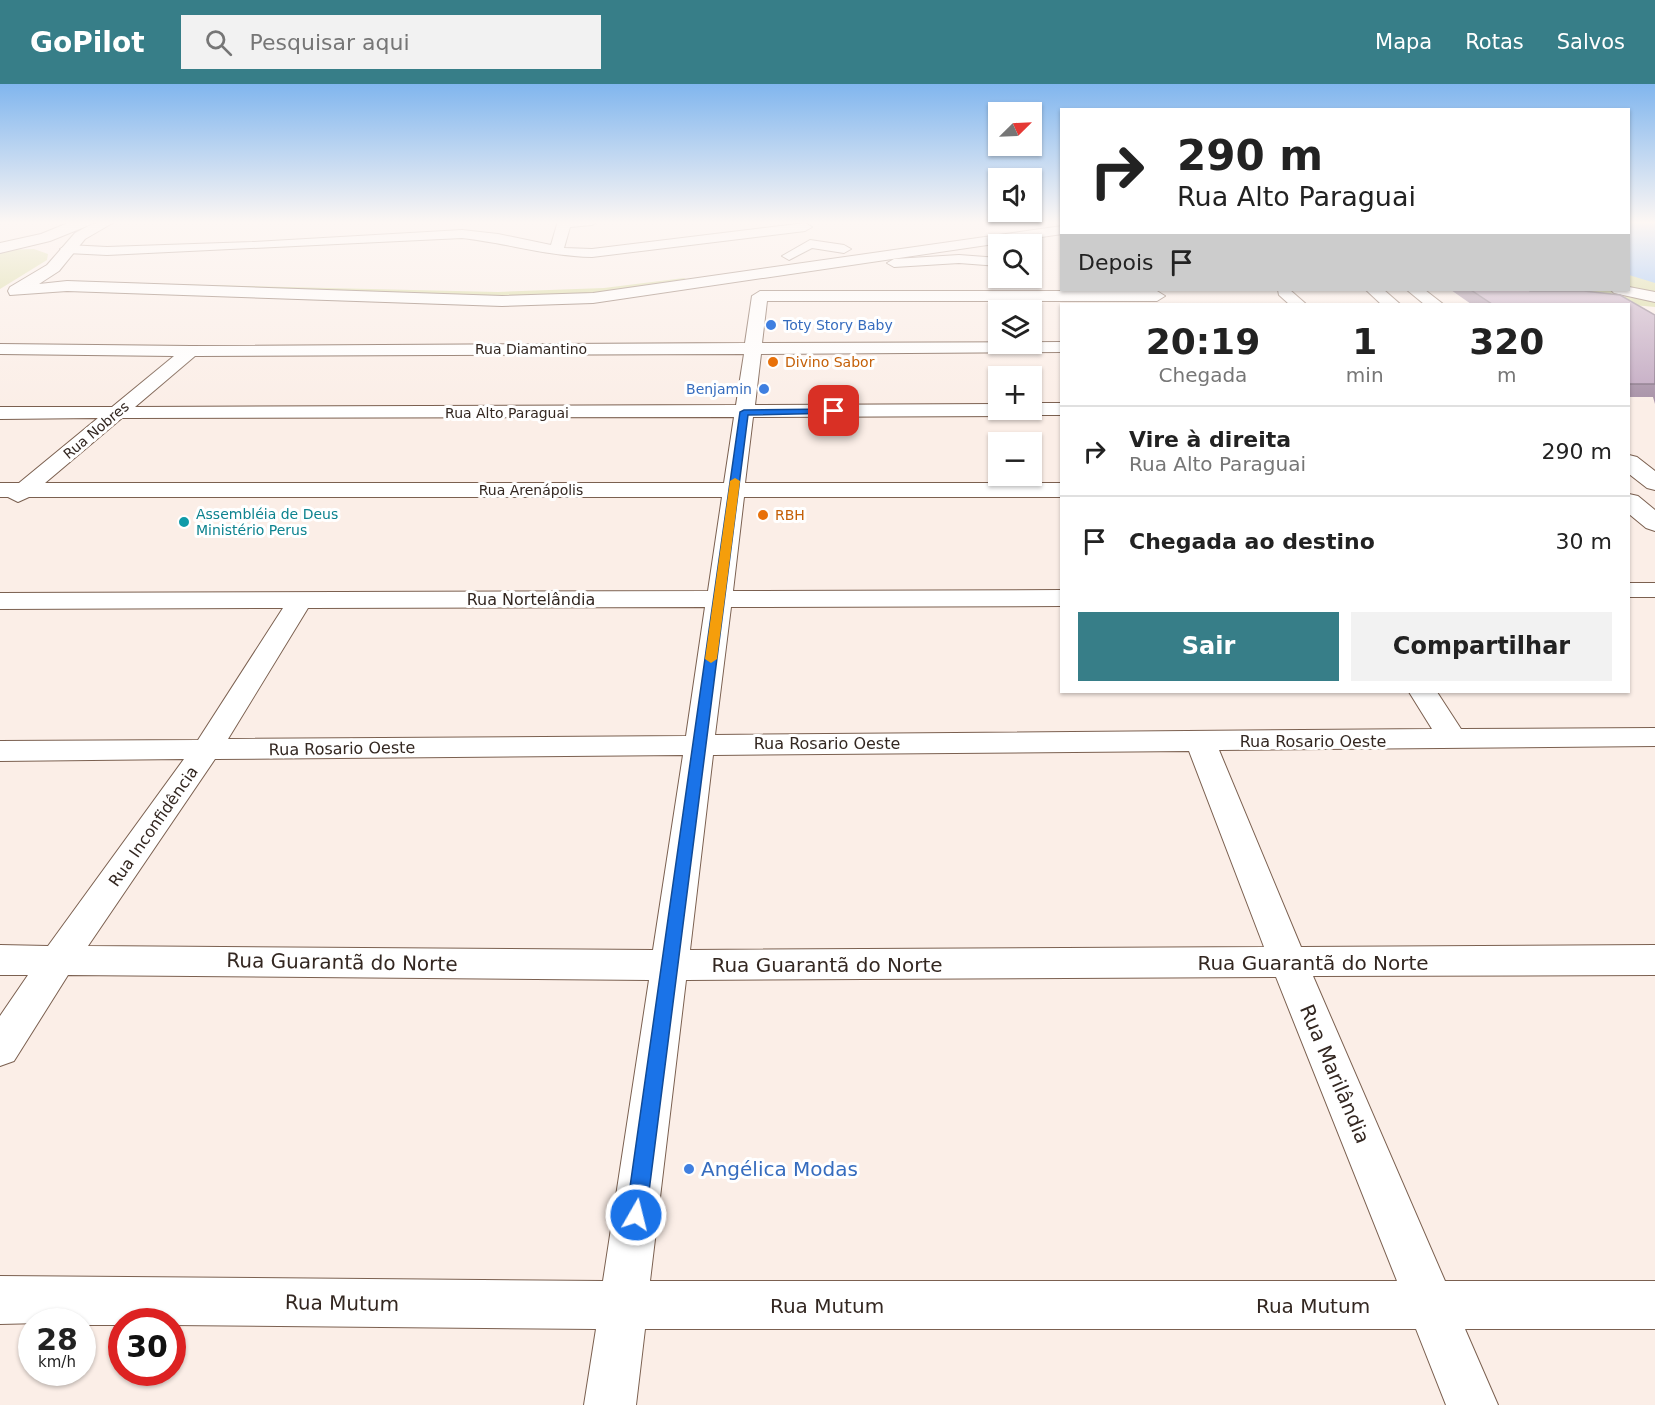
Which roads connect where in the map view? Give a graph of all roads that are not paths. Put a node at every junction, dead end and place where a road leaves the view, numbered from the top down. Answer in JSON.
{"nodes":[{"id":1,"x":28,"y":283,"type":"edge"},
{"id":2,"x":417,"y":283,"type":"edge"},
{"id":3,"x":563,"y":283,"type":"edge"},
{"id":4,"x":720,"y":283,"type":"edge"},
{"id":5,"x":743,"y":283,"type":"edge"},
{"id":6,"x":787,"y":283,"type":"edge"},
{"id":7,"x":1009,"y":288,"type":"edge"},
{"id":8,"x":1375,"y":291,"type":"edge"},
{"id":9,"x":1416,"y":291,"type":"edge"},
{"id":10,"x":1628,"y":291,"type":"edge"},
{"id":11,"x":1284,"y":292,"type":"dead end"},
{"id":12,"x":8,"y":294,"type":"edge"},
{"id":13,"x":1012,"y":296,"type":"junction"},
{"id":14,"x":1157,"y":297,"type":"edge"},
{"id":15,"x":1655,"y":297,"type":"edge"},
{"id":16,"x":1297,"y":303,"type":"edge"},
{"id":17,"x":1390,"y":303,"type":"edge"},
{"id":18,"x":1433,"y":303,"type":"edge"},
{"id":19,"x":1060,"y":347,"type":"edge"},
{"id":20,"x":753,"y":348,"type":"junction"},
{"id":21,"x":0,"y":349,"type":"edge"},
{"id":22,"x":191,"y":351,"type":"junction"},
{"id":23,"x":1042,"y":409,"type":"edge"},
{"id":24,"x":1060,"y":409,"type":"edge"},
{"id":25,"x":988,"y":410,"type":"edge"},
{"id":26,"x":744,"y":412,"type":"junction"},
{"id":27,"x":0,"y":413,"type":"edge"},
{"id":28,"x":116,"y":414,"type":"junction"},
{"id":29,"x":1630,"y":463,"type":"edge"},
{"id":30,"x":1655,"y":483,"type":"edge"},
{"id":31,"x":0,"y":490,"type":"edge"},
{"id":32,"x":25,"y":490,"type":"junction"},
{"id":33,"x":734,"y":490,"type":"junction"},
{"id":34,"x":1060,"y":490,"type":"edge"},
{"id":35,"x":1630,"y":502,"type":"edge"},
{"id":36,"x":0,"y":509,"type":"edge"},
{"id":37,"x":1655,"y":523,"type":"edge"},
{"id":38,"x":1630,"y":590,"type":"edge"},
{"id":39,"x":1655,"y":590,"type":"edge"},
{"id":40,"x":1060,"y":598,"type":"edge"},
{"id":41,"x":301,"y":599,"type":"junction"},
{"id":42,"x":719,"y":599,"type":"junction"},
{"id":43,"x":0,"y":601,"type":"edge"},
{"id":44,"x":1424,"y":693,"type":"edge"},
{"id":45,"x":1655,"y":737,"type":"edge"},
{"id":46,"x":1453,"y":739,"type":"junction"},
{"id":47,"x":1200,"y":741,"type":"junction"},
{"id":48,"x":699,"y":744,"type":"junction"},
{"id":49,"x":206,"y":750,"type":"junction"},
{"id":50,"x":0,"y":751,"type":"edge"},
{"id":51,"x":0,"y":960,"type":"edge"},
{"id":52,"x":58,"y":960,"type":"junction"},
{"id":53,"x":1655,"y":960,"type":"edge"},
{"id":54,"x":1288,"y":963,"type":"junction"},
{"id":55,"x":669,"y":965,"type":"junction"},
{"id":56,"x":0,"y":1049,"type":"edge"},
{"id":57,"x":0,"y":1300,"type":"edge"},
{"id":58,"x":624,"y":1305,"type":"junction"},
{"id":59,"x":1655,"y":1305,"type":"edge"},
{"id":60,"x":1433,"y":1307,"type":"junction"},
{"id":61,"x":610,"y":1405,"type":"edge"},
{"id":62,"x":1472,"y":1405,"type":"edge"}],
"edges":[{"from":1,"to":12,"type":"main road"},
{"from":2,"to":3,"type":"main road"},
{"from":4,"to":12,"type":"main road"},
{"from":5,"to":20,"type":"street"},
{"from":6,"to":13,"type":"street"},
{"from":7,"to":13,"type":"street"},
{"from":8,"to":17,"type":"main road"},
{"from":9,"to":18,"type":"main road"},
{"from":10,"to":15,"type":"street"},
{"from":11,"to":16,"type":"street"},
{"from":13,"to":14,"type":"street"},
{"from":19,"to":20,"type":"street","name":"Rua Diamantino"},
{"from":20,"to":22,"type":"street","name":"Rua Diamantino"},
{"from":20,"to":26,"type":"street"},
{"from":21,"to":22,"type":"street","name":"Rua Diamantino"},
{"from":22,"to":28,"type":"street","name":"Rua Nobres"},
{"from":23,"to":24,"type":"street"},
{"from":25,"to":26,"type":"street","name":"Rua Alto Paraguai"},
{"from":26,"to":28,"type":"street","name":"Rua Alto Paraguai"},
{"from":26,"to":33,"type":"street"},
{"from":27,"to":28,"type":"street","name":"Rua Alto Paraguai"},
{"from":28,"to":32,"type":"street","name":"Rua Nobres"},
{"from":29,"to":30,"type":"main road"},
{"from":31,"to":32,"type":"street","name":"Rua Arenápolis"},
{"from":32,"to":33,"type":"street","name":"Rua Arenápolis"},
{"from":32,"to":36,"type":"street","name":"Rua Nobres"},
{"from":33,"to":34,"type":"street","name":"Rua Arenápolis"},
{"from":33,"to":42,"type":"street"},
{"from":35,"to":37,"type":"main road"},
{"from":38,"to":39,"type":"street"},
{"from":40,"to":42,"type":"street","name":"Rua Nortelândia"},
{"from":41,"to":42,"type":"street","name":"Rua Nortelândia"},
{"from":41,"to":43,"type":"street","name":"Rua Nortelândia"},
{"from":41,"to":49,"type":"street","name":"Rua Inconfidência"},
{"from":42,"to":48,"type":"street"},
{"from":44,"to":46,"type":"street"},
{"from":45,"to":46,"type":"street","name":"Rua Rosario Oeste"},
{"from":46,"to":47,"type":"street","name":"Rua Rosario Oeste"},
{"from":47,"to":48,"type":"street","name":"Rua Rosario Oeste"},
{"from":47,"to":54,"type":"street","name":"Rua Marilândia"},
{"from":48,"to":49,"type":"street","name":"Rua Rosario Oeste"},
{"from":48,"to":55,"type":"street"},
{"from":49,"to":50,"type":"street","name":"Rua Rosario Oeste"},
{"from":49,"to":52,"type":"street","name":"Rua Inconfidência"},
{"from":51,"to":52,"type":"street","name":"Rua Guarantã do Norte"},
{"from":52,"to":55,"type":"street","name":"Rua Guarantã do Norte"},
{"from":52,"to":56,"type":"street","name":"Rua Inconfidência"},
{"from":53,"to":54,"type":"street","name":"Rua Guarantã do Norte"},
{"from":54,"to":55,"type":"street","name":"Rua Guarantã do Norte"},
{"from":54,"to":60,"type":"street","name":"Rua Marilândia"},
{"from":55,"to":58,"type":"street"},
{"from":57,"to":58,"type":"street","name":"Rua Mutum"},
{"from":58,"to":60,"type":"street","name":"Rua Mutum"},
{"from":58,"to":61,"type":"street"},
{"from":59,"to":60,"type":"street","name":"Rua Mutum"},
{"from":60,"to":62,"type":"street","name":"Rua Marilândia"}]}
